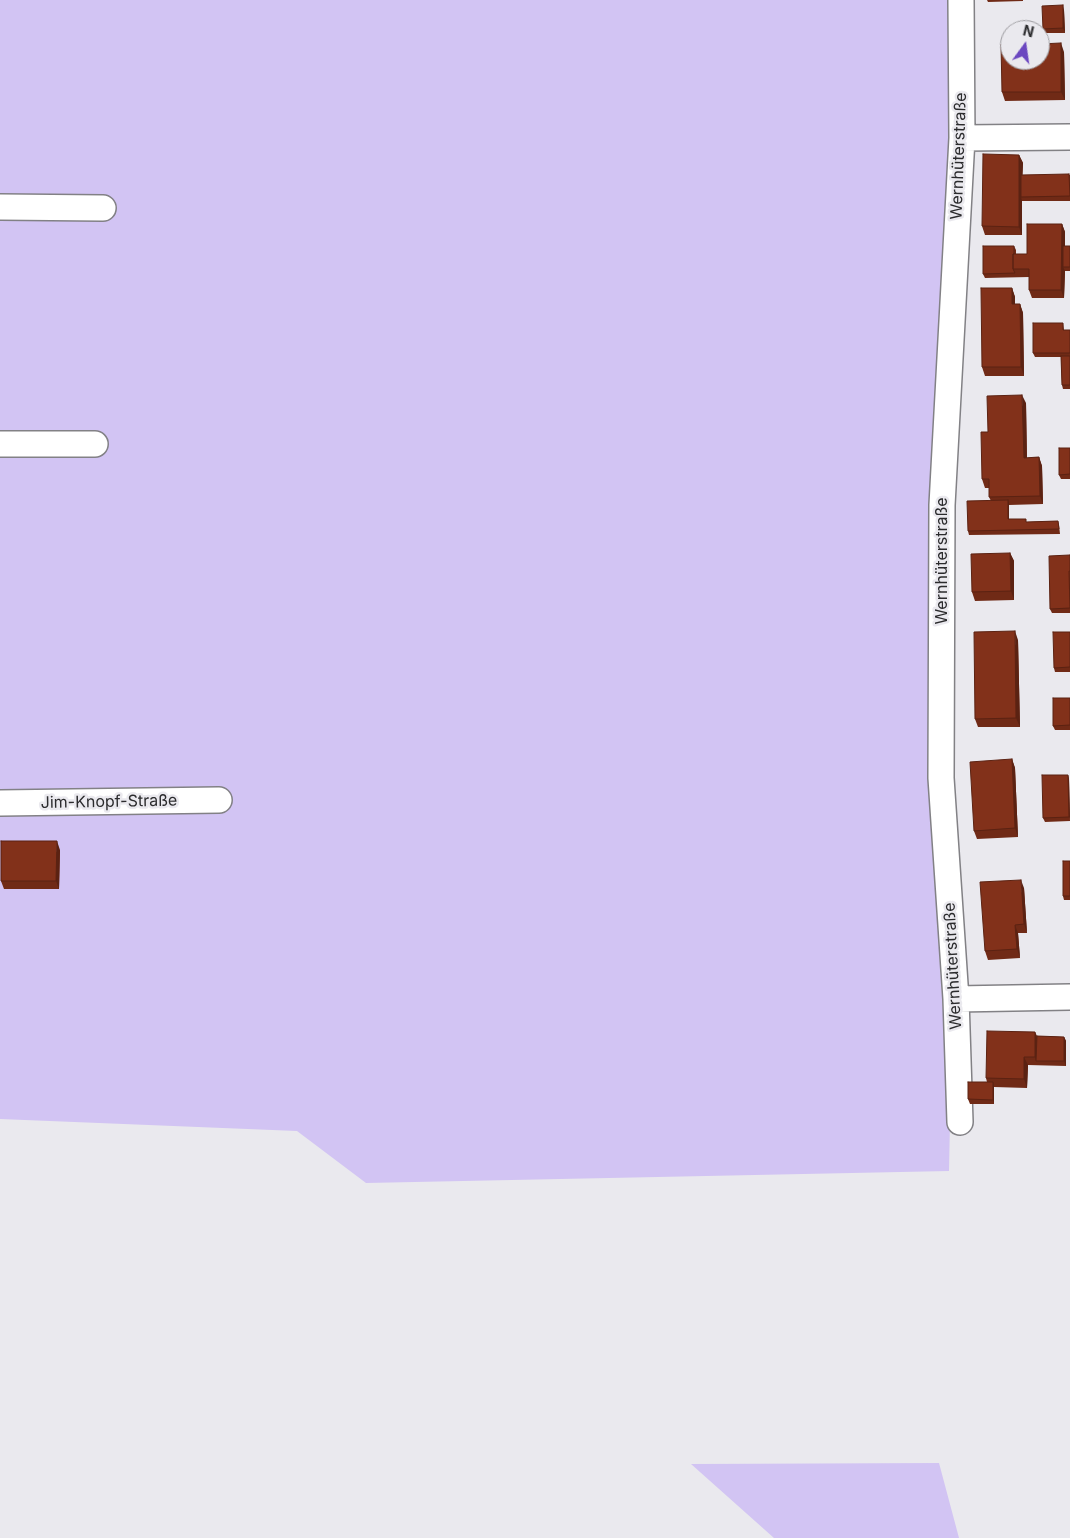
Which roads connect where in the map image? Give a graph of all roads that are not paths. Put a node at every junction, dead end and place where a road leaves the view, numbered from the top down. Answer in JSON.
{"nodes":[{"id":1,"x":961,"y":0,"type":"edge"},
{"id":2,"x":1070,"y":137,"type":"edge"},
{"id":3,"x":962,"y":138,"type":"junction"},
{"id":4,"x":0,"y":207,"type":"edge"},
{"id":5,"x":103,"y":208,"type":"dead end"},
{"id":6,"x":0,"y":444,"type":"edge"},
{"id":7,"x":95,"y":444,"type":"dead end"},
{"id":8,"x":219,"y":800,"type":"dead end"},
{"id":9,"x":0,"y":803,"type":"edge"},
{"id":10,"x":1070,"y":997,"type":"edge"},
{"id":11,"x":956,"y":999,"type":"junction"},
{"id":12,"x":960,"y":1122,"type":"dead end"}],
"edges":[{"from":1,"to":3,"type":"street","name":"Wernhüterstraße"},
{"from":2,"to":3,"type":"street"},
{"from":3,"to":11,"type":"street","name":"Wernhüterstraße"},
{"from":4,"to":5,"type":"street"},
{"from":6,"to":7,"type":"street"},
{"from":8,"to":9,"type":"street","name":"Jim-Knopf-Straße"},
{"from":10,"to":11,"type":"street"},
{"from":11,"to":12,"type":"street","name":"Wernhüterstraße"}]}
